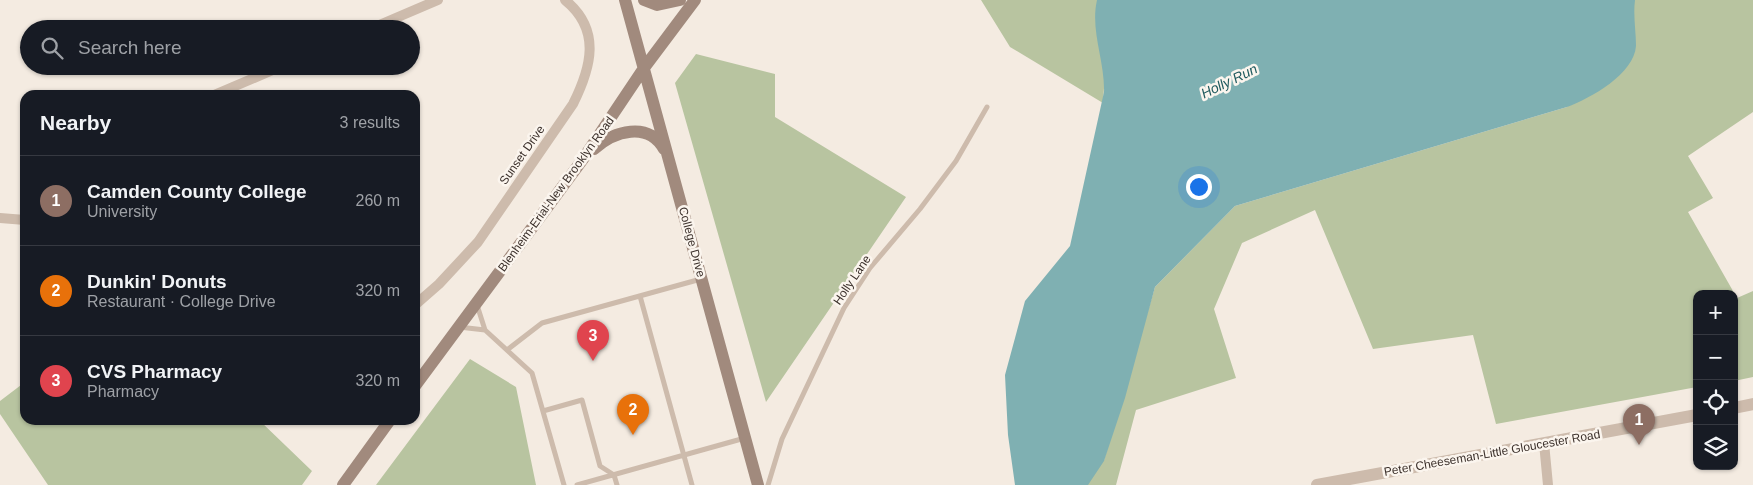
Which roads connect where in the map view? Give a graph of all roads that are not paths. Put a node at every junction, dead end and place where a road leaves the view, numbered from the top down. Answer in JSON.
{"nodes":[{"id":1,"x":438,"y":0,"type":"edge"},
{"id":2,"x":565,"y":0,"type":"edge"},
{"id":3,"x":625,"y":0,"type":"edge"},
{"id":4,"x":644,"y":0,"type":"edge"},
{"id":5,"x":680,"y":0,"type":"edge"},
{"id":6,"x":695,"y":0,"type":"edge"},
{"id":7,"x":391,"y":20,"type":"edge"},
{"id":8,"x":644,"y":68,"type":"junction"},
{"id":9,"x":261,"y":75,"type":"edge"},
{"id":10,"x":226,"y":90,"type":"edge"},
{"id":11,"x":987,"y":107,"type":"dead end"},
{"id":12,"x":668,"y":155,"type":"junction"},
{"id":13,"x":583,"y":159,"type":"junction"},
{"id":14,"x":0,"y":218,"type":"edge"},
{"id":15,"x":20,"y":220,"type":"edge"},
{"id":16,"x":702,"y":279,"type":"junction"},
{"id":17,"x":640,"y":296,"type":"junction"},
{"id":18,"x":420,"y":301,"type":"edge"},
{"id":19,"x":476,"y":303,"type":"junction"},
{"id":20,"x":459,"y":327,"type":"junction"},
{"id":21,"x":485,"y":330,"type":"junction"},
{"id":22,"x":507,"y":350,"type":"junction"},
{"id":23,"x":420,"y":379,"type":"edge"},
{"id":24,"x":1753,"y":404,"type":"edge"},
{"id":25,"x":1738,"y":407,"type":"edge"},
{"id":26,"x":543,"y":411,"type":"junction"},
{"id":27,"x":1693,"y":416,"type":"edge"},
{"id":28,"x":386,"y":425,"type":"edge"},
{"id":29,"x":746,"y":438,"type":"junction"},
{"id":30,"x":1544,"y":443,"type":"junction"},
{"id":31,"x":684,"y":456,"type":"junction"},
{"id":32,"x":614,"y":475,"type":"junction"},
{"id":33,"x":343,"y":485,"type":"edge"},
{"id":34,"x":564,"y":485,"type":"edge"},
{"id":35,"x":577,"y":485,"type":"edge"},
{"id":36,"x":617,"y":485,"type":"edge"},
{"id":37,"x":692,"y":485,"type":"edge"},
{"id":38,"x":758,"y":485,"type":"edge"},
{"id":39,"x":768,"y":485,"type":"edge"},
{"id":40,"x":1317,"y":485,"type":"edge"},
{"id":41,"x":1548,"y":485,"type":"edge"}],
"edges":[{"from":1,"to":7,"type":"street"},
{"from":2,"to":18,"type":"street","name":"Sunset Drive"},
{"from":3,"to":8,"type":"main road","name":"College Drive"},
{"from":4,"to":5,"type":"main road"},
{"from":6,"to":8,"type":"main road","name":"Blenheim-Erial-New Brooklyn Road"},
{"from":8,"to":12,"type":"main road","name":"College Drive"},
{"from":8,"to":13,"type":"main road","name":"Blenheim-Erial-New Brooklyn Road"},
{"from":9,"to":10,"type":"street"},
{"from":11,"to":39,"type":"lane","name":"Holly Lane"},
{"from":12,"to":13,"type":"main road"},
{"from":12,"to":16,"type":"main road","name":"College Drive"},
{"from":13,"to":19,"type":"main road","name":"Blenheim-Erial-New Brooklyn Road"},
{"from":14,"to":15,"type":"street"},
{"from":16,"to":17,"type":"lane"},
{"from":16,"to":29,"type":"main road","name":"College Drive"},
{"from":17,"to":22,"type":"lane"},
{"from":17,"to":31,"type":"lane"},
{"from":19,"to":20,"type":"main road","name":"Blenheim-Erial-New Brooklyn Road"},
{"from":19,"to":21,"type":"lane"},
{"from":20,"to":21,"type":"lane"},
{"from":20,"to":23,"type":"main road","name":"Blenheim-Erial-New Brooklyn Road"},
{"from":21,"to":22,"type":"lane"},
{"from":22,"to":26,"type":"lane"},
{"from":24,"to":25,"type":"street"},
{"from":26,"to":32,"type":"lane"},
{"from":26,"to":34,"type":"lane"},
{"from":27,"to":30,"type":"street","name":"Peter Cheeseman-Little Gloucester Road"},
{"from":28,"to":33,"type":"main road"},
{"from":29,"to":31,"type":"lane"},
{"from":29,"to":38,"type":"main road","name":"College Drive"},
{"from":30,"to":40,"type":"street","name":"Peter Cheeseman-Little Gloucester Road"},
{"from":30,"to":41,"type":"street"},
{"from":31,"to":32,"type":"lane"},
{"from":31,"to":37,"type":"lane"},
{"from":32,"to":35,"type":"lane"},
{"from":32,"to":36,"type":"lane"}]}
